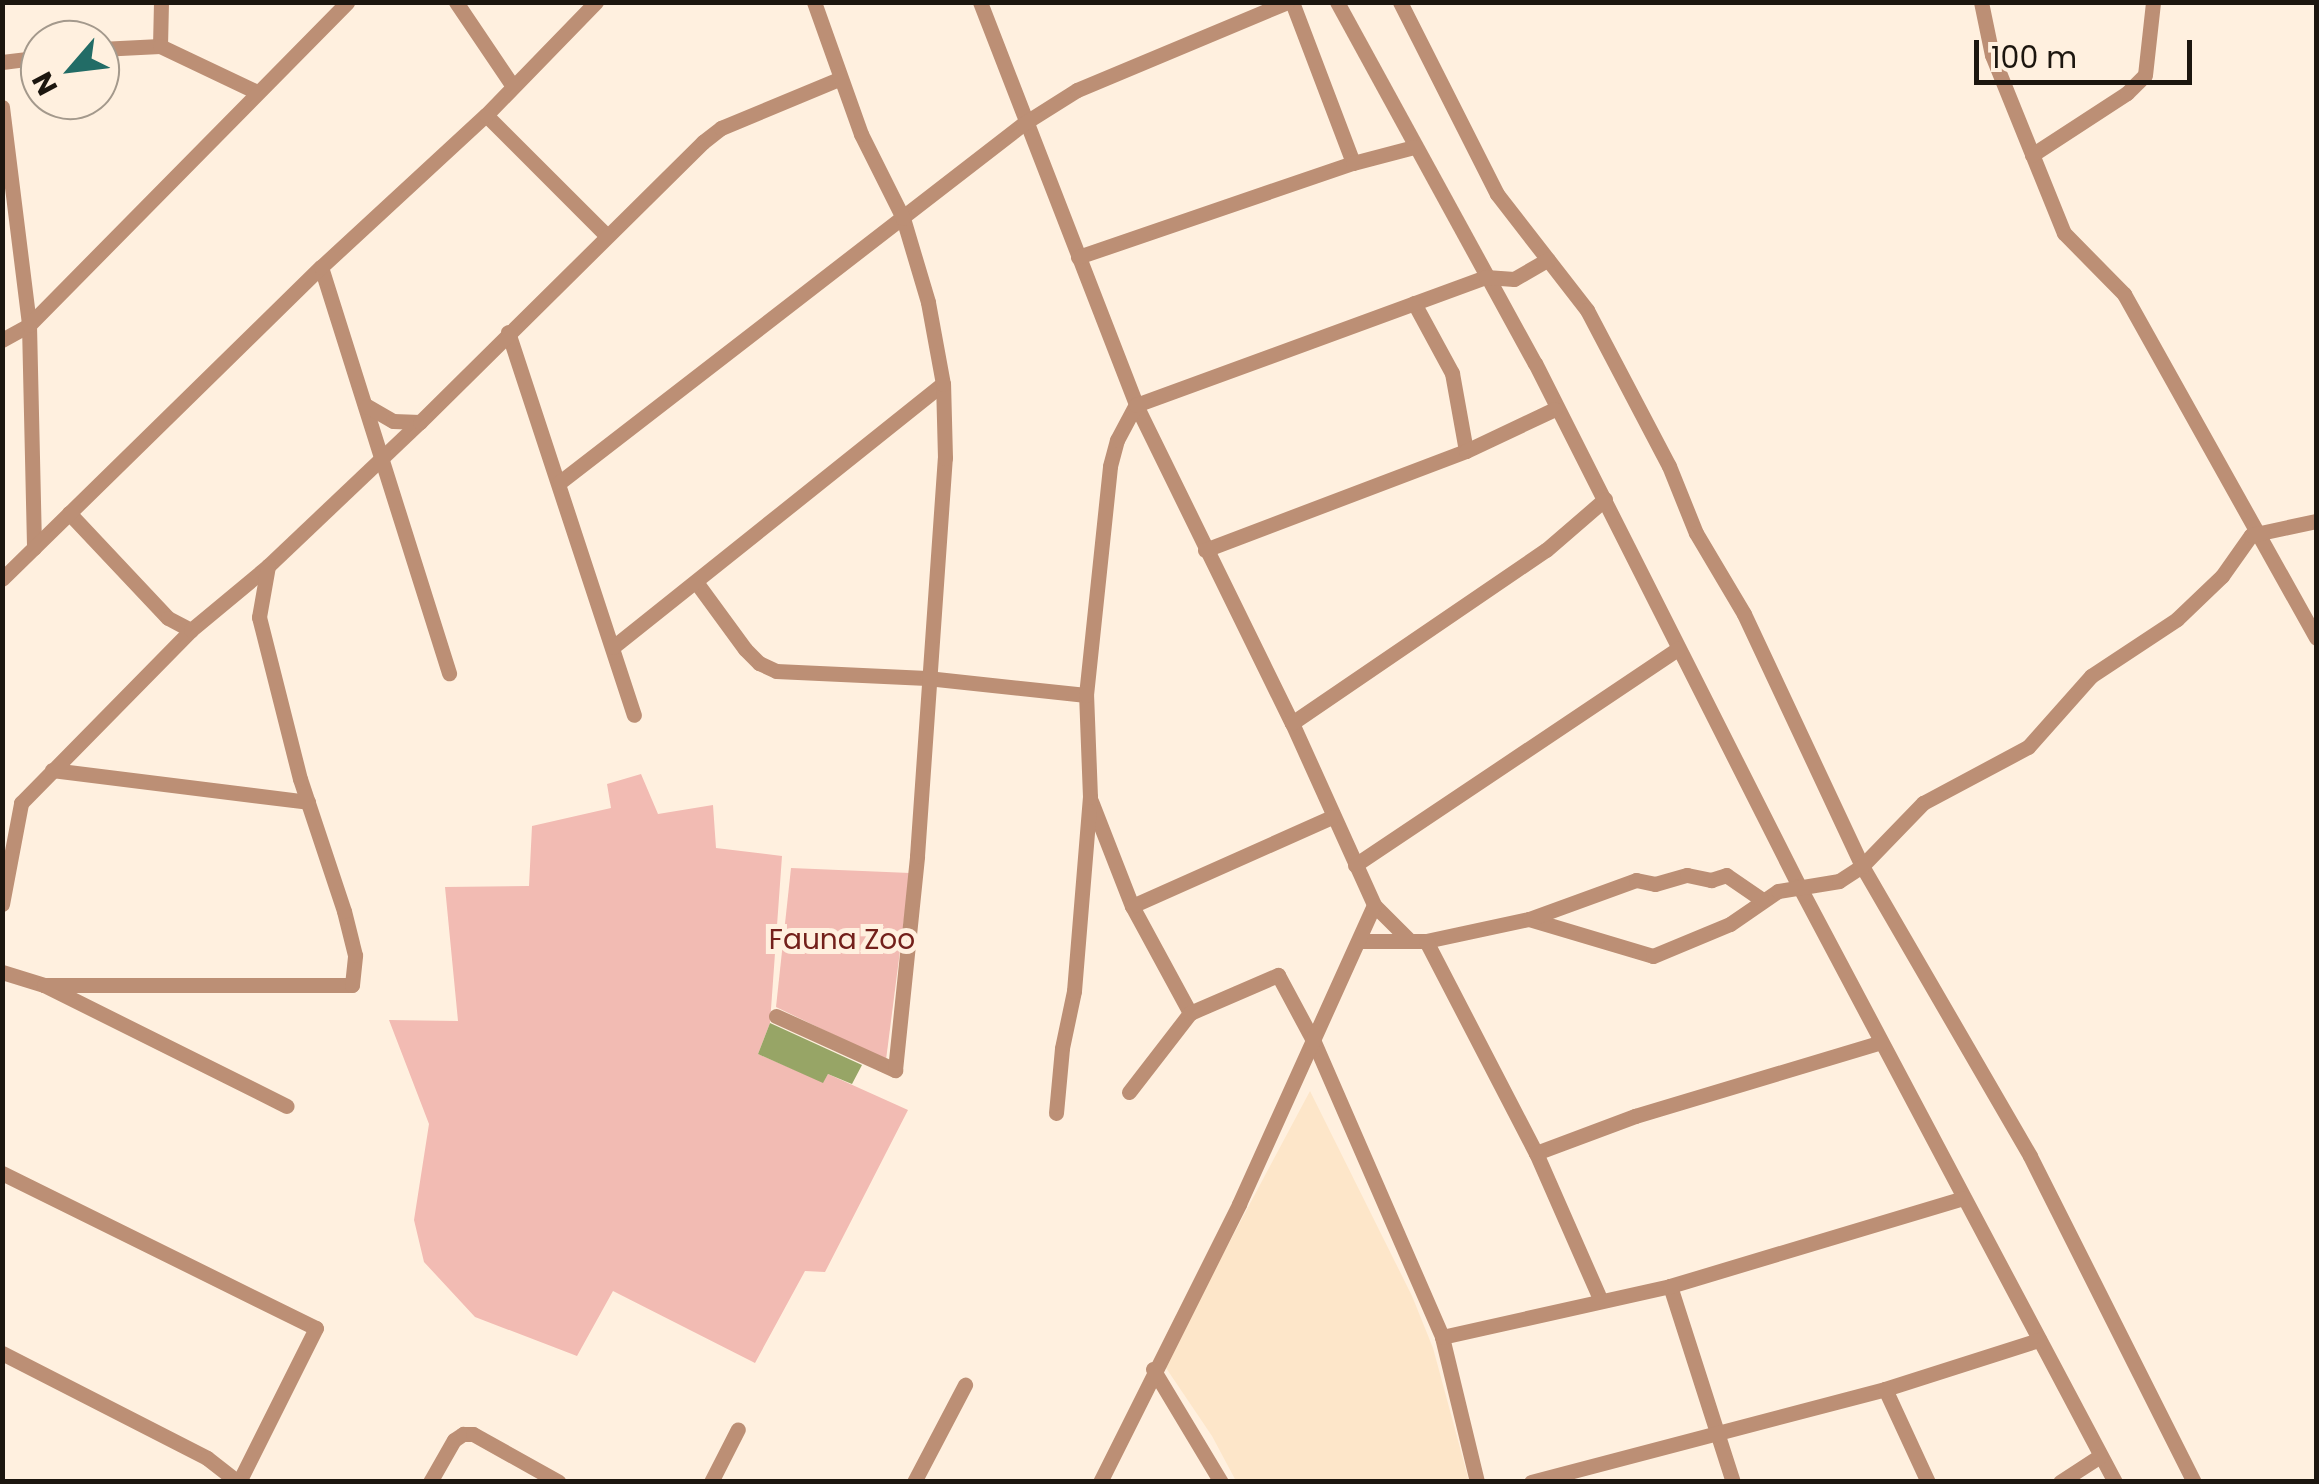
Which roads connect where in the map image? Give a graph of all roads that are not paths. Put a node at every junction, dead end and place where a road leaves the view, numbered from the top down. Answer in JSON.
{"nodes":[{"id":1,"x":162,"y":2,"type":"edge"},
{"id":2,"x":348,"y":2,"type":"edge"},
{"id":3,"x":456,"y":2,"type":"edge"},
{"id":4,"x":596,"y":2,"type":"edge"},
{"id":5,"x":814,"y":2,"type":"edge"},
{"id":6,"x":980,"y":2,"type":"edge"},
{"id":7,"x":1290,"y":2,"type":"edge"},
{"id":8,"x":1337,"y":2,"type":"edge"},
{"id":9,"x":1400,"y":2,"type":"edge"},
{"id":10,"x":1981,"y":2,"type":"edge"},
{"id":11,"x":2153,"y":2,"type":"edge"},
{"id":12,"x":160,"y":46,"type":"junction"},
{"id":13,"x":120,"y":48,"type":"edge"},
{"id":14,"x":840,"y":79,"type":"junction"},
{"id":15,"x":512,"y":85,"type":"junction"},
{"id":16,"x":257,"y":92,"type":"junction"},
{"id":17,"x":2,"y":106,"type":"edge"},
{"id":18,"x":486,"y":116,"type":"junction"},
{"id":19,"x":1024,"y":124,"type":"junction"},
{"id":20,"x":1414,"y":147,"type":"junction"},
{"id":21,"x":2032,"y":154,"type":"junction"},
{"id":22,"x":1352,"y":163,"type":"junction"},
{"id":23,"x":903,"y":218,"type":"junction"},
{"id":24,"x":607,"y":236,"type":"junction"},
{"id":25,"x":1078,"y":257,"type":"junction"},
{"id":26,"x":1548,"y":259,"type":"junction"},
{"id":27,"x":322,"y":267,"type":"junction"},
{"id":28,"x":1486,"y":277,"type":"junction"},
{"id":29,"x":1414,"y":303,"type":"junction"},
{"id":30,"x":30,"y":324,"type":"junction"},
{"id":31,"x":508,"y":332,"type":"junction"},
{"id":32,"x":2,"y":340,"type":"edge"},
{"id":33,"x":943,"y":384,"type":"junction"},
{"id":34,"x":1136,"y":405,"type":"junction"},
{"id":35,"x":366,"y":406,"type":"junction"},
{"id":36,"x":1555,"y":409,"type":"junction"},
{"id":37,"x":420,"y":422,"type":"junction"},
{"id":38,"x":1466,"y":451,"type":"junction"},
{"id":39,"x":383,"y":456,"type":"junction"},
{"id":40,"x":560,"y":482,"type":"junction"},
{"id":41,"x":1605,"y":500,"type":"junction"},
{"id":42,"x":70,"y":513,"type":"junction"},
{"id":43,"x":2316,"y":521,"type":"edge"},
{"id":44,"x":2258,"y":530,"type":"junction"},
{"id":45,"x":34,"y":548,"type":"junction"},
{"id":46,"x":1204,"y":550,"type":"junction"},
{"id":47,"x":268,"y":566,"type":"junction"},
{"id":48,"x":2,"y":579,"type":"edge"},
{"id":49,"x":696,"y":582,"type":"junction"},
{"id":50,"x":191,"y":630,"type":"junction"},
{"id":51,"x":2316,"y":638,"type":"edge"},
{"id":52,"x":612,"y":647,"type":"junction"},
{"id":53,"x":1678,"y":649,"type":"junction"},
{"id":54,"x":448,"y":673,"type":"dead end"},
{"id":55,"x":927,"y":678,"type":"junction"},
{"id":56,"x":1086,"y":695,"type":"junction"},
{"id":57,"x":634,"y":715,"type":"dead end"},
{"id":58,"x":1292,"y":724,"type":"junction"},
{"id":59,"x":52,"y":770,"type":"junction"},
{"id":60,"x":1090,"y":798,"type":"junction"},
{"id":61,"x":308,"y":802,"type":"junction"},
{"id":62,"x":1332,"y":817,"type":"junction"},
{"id":63,"x":1355,"y":865,"type":"junction"},
{"id":64,"x":1862,"y":866,"type":"junction"},
{"id":65,"x":1799,"y":886,"type":"junction"},
{"id":66,"x":1761,"y":899,"type":"junction"},
{"id":67,"x":2,"y":904,"type":"edge"},
{"id":68,"x":1374,"y":905,"type":"junction"},
{"id":69,"x":1132,"y":906,"type":"junction"},
{"id":70,"x":1529,"y":919,"type":"junction"},
{"id":71,"x":1361,"y":941,"type":"junction"},
{"id":72,"x":1418,"y":941,"type":"junction"},
{"id":73,"x":2,"y":972,"type":"edge"},
{"id":74,"x":44,"y":986,"type":"junction"},
{"id":75,"x":1190,"y":1012,"type":"junction"},
{"id":76,"x":776,"y":1016,"type":"dead end"},
{"id":77,"x":1314,"y":1042,"type":"junction"},
{"id":78,"x":1881,"y":1042,"type":"junction"},
{"id":79,"x":1130,"y":1092,"type":"dead end"},
{"id":80,"x":287,"y":1106,"type":"dead end"},
{"id":81,"x":1056,"y":1114,"type":"dead end"},
{"id":82,"x":1536,"y":1153,"type":"junction"},
{"id":83,"x":2,"y":1173,"type":"edge"},
{"id":84,"x":1963,"y":1198,"type":"junction"},
{"id":85,"x":1670,"y":1286,"type":"junction"},
{"id":86,"x":1600,"y":1299,"type":"junction"},
{"id":87,"x":1442,"y":1337,"type":"junction"},
{"id":88,"x":2039,"y":1340,"type":"junction"},
{"id":89,"x":2,"y":1352,"type":"edge"},
{"id":90,"x":1153,"y":1369,"type":"junction"},
{"id":91,"x":965,"y":1386,"type":"dead end"},
{"id":92,"x":1886,"y":1389,"type":"junction"},
{"id":93,"x":738,"y":1429,"type":"dead end"},
{"id":94,"x":1714,"y":1430,"type":"junction"},
{"id":95,"x":2100,"y":1456,"type":"junction"},
{"id":96,"x":239,"y":1482,"type":"edge"},
{"id":97,"x":430,"y":1482,"type":"edge"},
{"id":98,"x":559,"y":1482,"type":"edge"},
{"id":99,"x":711,"y":1482,"type":"edge"},
{"id":100,"x":914,"y":1482,"type":"edge"},
{"id":101,"x":1100,"y":1482,"type":"edge"},
{"id":102,"x":1220,"y":1482,"type":"edge"},
{"id":103,"x":1476,"y":1482,"type":"edge"},
{"id":104,"x":1532,"y":1482,"type":"edge"},
{"id":105,"x":1733,"y":1482,"type":"edge"},
{"id":106,"x":1928,"y":1482,"type":"edge"},
{"id":107,"x":2060,"y":1482,"type":"edge"},
{"id":108,"x":2115,"y":1482,"type":"edge"},
{"id":109,"x":2194,"y":1482,"type":"edge"}],
"edges":[{"from":1,"to":12,"type":"street"},
{"from":2,"to":16,"type":"street"},
{"from":3,"to":15,"type":"street"},
{"from":4,"to":15,"type":"street"},
{"from":5,"to":14,"type":"street"},
{"from":6,"to":19,"type":"street"},
{"from":7,"to":19,"type":"street"},
{"from":7,"to":22,"type":"street"},
{"from":8,"to":20,"type":"street"},
{"from":9,"to":26,"type":"street"},
{"from":10,"to":21,"type":"street"},
{"from":11,"to":21,"type":"street"},
{"from":12,"to":13,"type":"street"},
{"from":12,"to":16,"type":"street"},
{"from":14,"to":23,"type":"street"},
{"from":14,"to":24,"type":"street"},
{"from":15,"to":18,"type":"street"},
{"from":16,"to":30,"type":"street"},
{"from":17,"to":30,"type":"street"},
{"from":18,"to":24,"type":"street"},
{"from":18,"to":27,"type":"street"},
{"from":19,"to":23,"type":"street"},
{"from":19,"to":25,"type":"street"},
{"from":20,"to":22,"type":"street"},
{"from":20,"to":28,"type":"street"},
{"from":21,"to":44,"type":"street"},
{"from":22,"to":25,"type":"street"},
{"from":23,"to":33,"type":"street"},
{"from":23,"to":40,"type":"street"},
{"from":24,"to":31,"type":"street"},
{"from":25,"to":34,"type":"street"},
{"from":26,"to":28,"type":"street"},
{"from":26,"to":64,"type":"street"},
{"from":27,"to":35,"type":"street"},
{"from":27,"to":42,"type":"street"},
{"from":28,"to":29,"type":"street"},
{"from":28,"to":36,"type":"street"},
{"from":29,"to":34,"type":"street"},
{"from":29,"to":38,"type":"street"},
{"from":30,"to":32,"type":"street"},
{"from":30,"to":45,"type":"street"},
{"from":31,"to":37,"type":"street"},
{"from":31,"to":40,"type":"street"},
{"from":33,"to":49,"type":"street"},
{"from":33,"to":55,"type":"street"},
{"from":34,"to":46,"type":"street"},
{"from":34,"to":56,"type":"street"},
{"from":35,"to":37,"type":"street"},
{"from":35,"to":39,"type":"street"},
{"from":36,"to":38,"type":"street"},
{"from":36,"to":41,"type":"street"},
{"from":37,"to":39,"type":"street"},
{"from":38,"to":46,"type":"street"},
{"from":39,"to":47,"type":"street"},
{"from":39,"to":54,"type":"street"},
{"from":40,"to":52,"type":"street"},
{"from":41,"to":53,"type":"street"},
{"from":41,"to":58,"type":"street"},
{"from":42,"to":45,"type":"street"},
{"from":42,"to":50,"type":"street"},
{"from":43,"to":44,"type":"street"},
{"from":44,"to":51,"type":"street"},
{"from":44,"to":64,"type":"street"},
{"from":45,"to":48,"type":"street"},
{"from":46,"to":58,"type":"street"},
{"from":47,"to":50,"type":"street"},
{"from":47,"to":61,"type":"street"},
{"from":49,"to":52,"type":"street"},
{"from":49,"to":55,"type":"street"},
{"from":50,"to":59,"type":"street"},
{"from":52,"to":57,"type":"street"},
{"from":53,"to":63,"type":"street"},
{"from":53,"to":65,"type":"street"},
{"from":55,"to":56,"type":"street"},
{"from":55,"to":76,"type":"street"},
{"from":56,"to":60,"type":"street"},
{"from":58,"to":62,"type":"street"},
{"from":59,"to":61,"type":"street"},
{"from":59,"to":67,"type":"street"},
{"from":60,"to":69,"type":"street"},
{"from":60,"to":81,"type":"street"},
{"from":61,"to":74,"type":"street"},
{"from":62,"to":63,"type":"street"},
{"from":62,"to":69,"type":"street"},
{"from":63,"to":68,"type":"street"},
{"from":64,"to":65,"type":"street"},
{"from":64,"to":109,"type":"street"},
{"from":65,"to":66,"type":"street"},
{"from":65,"to":78,"type":"street"},
{"from":66,"to":70,"type":"street"},
{"from":66,"to":70,"type":"street"},
{"from":68,"to":71,"type":"street"},
{"from":68,"to":72,"type":"street"},
{"from":69,"to":75,"type":"street"},
{"from":70,"to":72,"type":"street"},
{"from":71,"to":72,"type":"street"},
{"from":71,"to":77,"type":"street"},
{"from":72,"to":82,"type":"street"},
{"from":73,"to":74,"type":"street"},
{"from":74,"to":80,"type":"street"},
{"from":75,"to":77,"type":"street"},
{"from":75,"to":79,"type":"street"},
{"from":77,"to":87,"type":"street"},
{"from":77,"to":90,"type":"street"},
{"from":78,"to":82,"type":"street"},
{"from":78,"to":84,"type":"street"},
{"from":82,"to":86,"type":"street"},
{"from":83,"to":96,"type":"street"},
{"from":84,"to":85,"type":"street"},
{"from":84,"to":88,"type":"street"},
{"from":85,"to":86,"type":"street"},
{"from":85,"to":94,"type":"street"},
{"from":86,"to":87,"type":"street"},
{"from":87,"to":103,"type":"street"},
{"from":88,"to":92,"type":"street"},
{"from":88,"to":95,"type":"street"},
{"from":89,"to":96,"type":"street"},
{"from":90,"to":101,"type":"street"},
{"from":90,"to":102,"type":"street"},
{"from":91,"to":100,"type":"street"},
{"from":92,"to":94,"type":"street"},
{"from":92,"to":106,"type":"street"},
{"from":93,"to":99,"type":"street"},
{"from":94,"to":104,"type":"street"},
{"from":94,"to":105,"type":"street"},
{"from":95,"to":107,"type":"street"},
{"from":95,"to":108,"type":"street"},
{"from":97,"to":98,"type":"street"}]}
